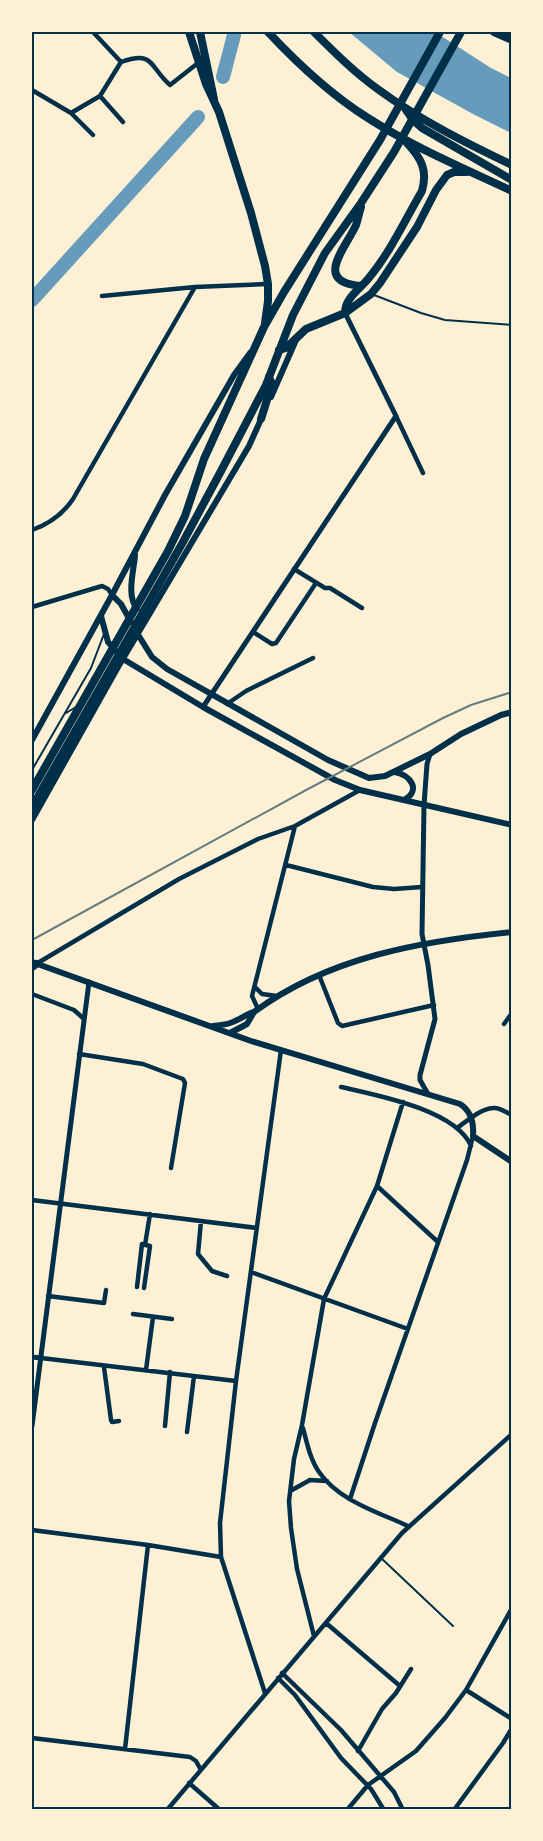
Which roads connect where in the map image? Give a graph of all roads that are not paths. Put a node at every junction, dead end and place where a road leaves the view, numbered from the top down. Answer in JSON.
{"nodes":[{"id":1,"x":93,"y":32,"type":"edge"},
{"id":2,"x":189,"y":32,"type":"edge"},
{"id":3,"x":200,"y":32,"type":"edge"},
{"id":4,"x":267,"y":32,"type":"edge"},
{"id":5,"x":314,"y":32,"type":"edge"},
{"id":6,"x":440,"y":32,"type":"edge"},
{"id":7,"x":461,"y":32,"type":"edge"},
{"id":8,"x":494,"y":32,"type":"edge"},
{"id":9,"x":512,"y":40,"type":"edge"},
{"id":10,"x":121,"y":62,"type":"junction"},
{"id":11,"x":198,"y":63,"type":"junction"},
{"id":12,"x":32,"y":90,"type":"edge"},
{"id":13,"x":213,"y":95,"type":"junction"},
{"id":14,"x":100,"y":96,"type":"junction"},
{"id":15,"x":404,"y":107,"type":"junction"},
{"id":16,"x":71,"y":113,"type":"junction"},
{"id":17,"x":123,"y":123,"type":"dead end"},
{"id":18,"x":93,"y":135,"type":"dead end"},
{"id":19,"x":404,"y":140,"type":"junction"},
{"id":20,"x":512,"y":165,"type":"edge"},
{"id":21,"x":471,"y":172,"type":"junction"},
{"id":22,"x":512,"y":180,"type":"edge"},
{"id":23,"x":512,"y":191,"type":"edge"},
{"id":24,"x":361,"y":203,"type":"junction"},
{"id":25,"x":268,"y":284,"type":"junction"},
{"id":26,"x":361,"y":286,"type":"junction"},
{"id":27,"x":195,"y":287,"type":"junction"},
{"id":28,"x":371,"y":294,"type":"junction"},
{"id":29,"x":102,"y":296,"type":"dead end"},
{"id":30,"x":345,"y":313,"type":"junction"},
{"id":31,"x":512,"y":325,"type":"edge"},
{"id":32,"x":264,"y":327,"type":"junction"},
{"id":33,"x":298,"y":336,"type":"junction"},
{"id":34,"x":257,"y":343,"type":"junction"},
{"id":35,"x":279,"y":350,"type":"junction"},
{"id":36,"x":269,"y":377,"type":"junction"},
{"id":37,"x":396,"y":416,"type":"junction"},
{"id":38,"x":261,"y":419,"type":"junction"},
{"id":39,"x":423,"y":473,"type":"dead end"},
{"id":40,"x":32,"y":530,"type":"edge"},
{"id":41,"x":135,"y":551,"type":"junction"},
{"id":42,"x":294,"y":569,"type":"junction"},
{"id":43,"x":316,"y":583,"type":"junction"},
{"id":44,"x":112,"y":595,"type":"junction"},
{"id":45,"x":32,"y":607,"type":"edge"},
{"id":46,"x":362,"y":608,"type":"dead end"},
{"id":47,"x":151,"y":611,"type":"junction"},
{"id":48,"x":101,"y":616,"type":"junction"},
{"id":49,"x":105,"y":631,"type":"junction"},
{"id":50,"x":253,"y":632,"type":"junction"},
{"id":51,"x":138,"y":634,"type":"junction"},
{"id":52,"x":314,"y":658,"type":"dead end"},
{"id":53,"x":123,"y":659,"type":"junction"},
{"id":54,"x":106,"y":687,"type":"junction"},
{"id":55,"x":211,"y":695,"type":"junction"},
{"id":56,"x":227,"y":704,"type":"junction"},
{"id":57,"x":203,"y":707,"type":"junction"},
{"id":58,"x":512,"y":712,"type":"edge"},
{"id":59,"x":63,"y":715,"type":"junction"},
{"id":60,"x":32,"y":740,"type":"edge"},
{"id":61,"x":430,"y":754,"type":"junction"},
{"id":62,"x":32,"y":770,"type":"edge"},
{"id":63,"x":395,"y":772,"type":"junction"},
{"id":64,"x":32,"y":790,"type":"edge"},
{"id":65,"x":360,"y":790,"type":"junction"},
{"id":66,"x":404,"y":800,"type":"junction"},
{"id":67,"x":424,"y":806,"type":"junction"},
{"id":68,"x":32,"y":807,"type":"edge"},
{"id":69,"x":32,"y":820,"type":"edge"},
{"id":70,"x":512,"y":825,"type":"edge"},
{"id":71,"x":295,"y":826,"type":"junction"},
{"id":72,"x":286,"y":865,"type":"junction"},
{"id":73,"x":422,"y":886,"type":"junction"},
{"id":74,"x":512,"y":932,"type":"edge"},
{"id":75,"x":423,"y":944,"type":"junction"},
{"id":76,"x":33,"y":964,"type":"edge"},
{"id":77,"x":319,"y":975,"type":"junction"},
{"id":78,"x":89,"y":982,"type":"junction"},
{"id":79,"x":255,"y":987,"type":"junction"},
{"id":80,"x":32,"y":994,"type":"edge"},
{"id":81,"x":277,"y":996,"type":"junction"},
{"id":82,"x":434,"y":1005,"type":"junction"},
{"id":83,"x":85,"y":1009,"type":"junction"},
{"id":84,"x":74,"y":1010,"type":"junction"},
{"id":85,"x":256,"y":1010,"type":"junction"},
{"id":86,"x":512,"y":1013,"type":"edge"},
{"id":87,"x":84,"y":1019,"type":"junction"},
{"id":88,"x":504,"y":1024,"type":"dead end"},
{"id":89,"x":210,"y":1026,"type":"junction"},
{"id":90,"x":230,"y":1034,"type":"junction"},
{"id":91,"x":281,"y":1050,"type":"junction"},
{"id":92,"x":79,"y":1054,"type":"junction"},
{"id":93,"x":341,"y":1087,"type":"dead end"},
{"id":94,"x":428,"y":1094,"type":"junction"},
{"id":95,"x":404,"y":1102,"type":"junction"},
{"id":96,"x":512,"y":1115,"type":"edge"},
{"id":97,"x":471,"y":1118,"type":"junction"},
{"id":98,"x":457,"y":1128,"type":"junction"},
{"id":99,"x":473,"y":1136,"type":"junction"},
{"id":100,"x":481,"y":1142,"type":"junction"},
{"id":101,"x":471,"y":1146,"type":"junction"},
{"id":102,"x":512,"y":1162,"type":"edge"},
{"id":103,"x":171,"y":1168,"type":"dead end"},
{"id":104,"x":377,"y":1186,"type":"junction"},
{"id":105,"x":32,"y":1200,"type":"edge"},
{"id":106,"x":60,"y":1203,"type":"junction"},
{"id":107,"x":150,"y":1214,"type":"junction"},
{"id":108,"x":201,"y":1221,"type":"junction"},
{"id":109,"x":257,"y":1228,"type":"junction"},
{"id":110,"x":438,"y":1242,"type":"junction"},
{"id":111,"x":146,"y":1245,"type":"junction"},
{"id":112,"x":251,"y":1272,"type":"junction"},
{"id":113,"x":227,"y":1276,"type":"dead end"},
{"id":114,"x":137,"y":1287,"type":"dead end"},
{"id":115,"x":144,"y":1287,"type":"dead end"},
{"id":116,"x":106,"y":1290,"type":"dead end"},
{"id":117,"x":48,"y":1296,"type":"junction"},
{"id":118,"x":324,"y":1299,"type":"junction"},
{"id":119,"x":133,"y":1314,"type":"dead end"},
{"id":120,"x":153,"y":1317,"type":"junction"},
{"id":121,"x":172,"y":1319,"type":"dead end"},
{"id":122,"x":408,"y":1329,"type":"junction"},
{"id":123,"x":32,"y":1357,"type":"edge"},
{"id":124,"x":41,"y":1358,"type":"junction"},
{"id":125,"x":104,"y":1366,"type":"junction"},
{"id":126,"x":146,"y":1370,"type":"junction"},
{"id":127,"x":170,"y":1372,"type":"junction"},
{"id":128,"x":194,"y":1376,"type":"junction"},
{"id":129,"x":236,"y":1382,"type":"junction"},
{"id":130,"x":119,"y":1421,"type":"dead end"},
{"id":131,"x":302,"y":1425,"type":"junction"},
{"id":132,"x":32,"y":1426,"type":"edge"},
{"id":133,"x":165,"y":1426,"type":"dead end"},
{"id":134,"x":187,"y":1432,"type":"dead end"},
{"id":135,"x":512,"y":1434,"type":"edge"},
{"id":136,"x":327,"y":1481,"type":"junction"},
{"id":137,"x":292,"y":1490,"type":"junction"},
{"id":138,"x":350,"y":1500,"type":"junction"},
{"id":139,"x":408,"y":1526,"type":"junction"},
{"id":140,"x":32,"y":1530,"type":"edge"},
{"id":141,"x":148,"y":1545,"type":"junction"},
{"id":142,"x":221,"y":1557,"type":"junction"},
{"id":143,"x":380,"y":1557,"type":"junction"},
{"id":144,"x":512,"y":1608,"type":"edge"},
{"id":145,"x":326,"y":1623,"type":"junction"},
{"id":146,"x":453,"y":1626,"type":"dead end"},
{"id":147,"x":314,"y":1636,"type":"junction"},
{"id":148,"x":411,"y":1669,"type":"dead end"},
{"id":149,"x":282,"y":1673,"type":"junction"},
{"id":150,"x":278,"y":1678,"type":"junction"},
{"id":151,"x":399,"y":1686,"type":"junction"},
{"id":152,"x":465,"y":1690,"type":"junction"},
{"id":153,"x":265,"y":1693,"type":"junction"},
{"id":154,"x":512,"y":1719,"type":"edge"},
{"id":155,"x":512,"y":1728,"type":"edge"},
{"id":156,"x":32,"y":1738,"type":"edge"},
{"id":157,"x":512,"y":1742,"type":"edge"},
{"id":158,"x":503,"y":1743,"type":"junction"},
{"id":159,"x":125,"y":1749,"type":"junction"},
{"id":160,"x":358,"y":1750,"type":"junction"},
{"id":161,"x":201,"y":1770,"type":"junction"},
{"id":162,"x":380,"y":1777,"type":"junction"},
{"id":163,"x":189,"y":1783,"type":"junction"},
{"id":164,"x":368,"y":1785,"type":"junction"},
{"id":165,"x":167,"y":1809,"type":"edge"},
{"id":166,"x":220,"y":1809,"type":"edge"},
{"id":167,"x":347,"y":1809,"type":"edge"},
{"id":168,"x":384,"y":1809,"type":"edge"},
{"id":169,"x":403,"y":1809,"type":"edge"},
{"id":170,"x":454,"y":1809,"type":"edge"}],
"edges":[{"from":1,"to":10,"type":"street"},
{"from":2,"to":11,"type":"highway"},
{"from":3,"to":13,"type":"highway"},
{"from":4,"to":19,"type":"highway"},
{"from":5,"to":15,"type":"highway"},
{"from":6,"to":32,"type":"highway"},
{"from":7,"to":24,"type":"highway"},
{"from":8,"to":9,"type":"highway"},
{"from":10,"to":11,"type":"street"},
{"from":10,"to":14,"type":"street"},
{"from":11,"to":13,"type":"highway"},
{"from":12,"to":16,"type":"street"},
{"from":13,"to":25,"type":"highway"},
{"from":14,"to":16,"type":"street"},
{"from":14,"to":17,"type":"street"},
{"from":15,"to":20,"type":"highway"},
{"from":15,"to":22,"type":"highway"},
{"from":16,"to":18,"type":"street"},
{"from":19,"to":21,"type":"highway"},
{"from":19,"to":26,"type":"highway"},
{"from":21,"to":23,"type":"highway"},
{"from":21,"to":28,"type":"highway"},
{"from":24,"to":26,"type":"highway"},
{"from":24,"to":35,"type":"highway"},
{"from":25,"to":27,"type":"street"},
{"from":25,"to":32,"type":"highway"},
{"from":26,"to":30,"type":"highway"},
{"from":27,"to":29,"type":"street"},
{"from":27,"to":40,"type":"street"},
{"from":28,"to":30,"type":"highway"},
{"from":28,"to":31,"type":"lane"},
{"from":30,"to":33,"type":"highway"},
{"from":30,"to":37,"type":"street"},
{"from":32,"to":34,"type":"highway"},
{"from":33,"to":35,"type":"highway"},
{"from":33,"to":38,"type":"main road"},
{"from":34,"to":41,"type":"main road"},
{"from":34,"to":64,"type":"highway"},
{"from":35,"to":36,"type":"highway"},
{"from":36,"to":38,"type":"highway"},
{"from":36,"to":68,"type":"highway"},
{"from":37,"to":39,"type":"street"},
{"from":37,"to":42,"type":"street"},
{"from":38,"to":47,"type":"main road"},
{"from":41,"to":44,"type":"main road"},
{"from":41,"to":47,"type":"main road"},
{"from":42,"to":43,"type":"street"},
{"from":42,"to":50,"type":"street"},
{"from":43,"to":46,"type":"street"},
{"from":43,"to":50,"type":"street"},
{"from":44,"to":45,"type":"street"},
{"from":44,"to":48,"type":"main road"},
{"from":44,"to":51,"type":"main road"},
{"from":47,"to":51,"type":"main road"},
{"from":48,"to":49,"type":"main road"},
{"from":48,"to":60,"type":"main road"},
{"from":49,"to":53,"type":"main road"},
{"from":49,"to":59,"type":"lane"},
{"from":50,"to":55,"type":"street"},
{"from":51,"to":53,"type":"main road"},
{"from":51,"to":55,"type":"main road"},
{"from":52,"to":56,"type":"street"},
{"from":53,"to":54,"type":"main road"},
{"from":53,"to":57,"type":"main road"},
{"from":54,"to":59,"type":"lane"},
{"from":54,"to":69,"type":"main road"},
{"from":55,"to":56,"type":"main road"},
{"from":55,"to":57,"type":"street"},
{"from":56,"to":63,"type":"main road"},
{"from":57,"to":65,"type":"main road"},
{"from":58,"to":61,"type":"main road"},
{"from":59,"to":62,"type":"lane"},
{"from":61,"to":63,"type":"main road"},
{"from":61,"to":67,"type":"street"},
{"from":63,"to":66,"type":"main road"},
{"from":65,"to":66,"type":"main road"},
{"from":65,"to":71,"type":"street"},
{"from":66,"to":67,"type":"main road"},
{"from":67,"to":70,"type":"main road"},
{"from":67,"to":73,"type":"street"},
{"from":71,"to":72,"type":"street"},
{"from":71,"to":76,"type":"street"},
{"from":72,"to":73,"type":"street"},
{"from":72,"to":79,"type":"street"},
{"from":73,"to":75,"type":"street"},
{"from":74,"to":75,"type":"main road"},
{"from":75,"to":77,"type":"main road"},
{"from":75,"to":82,"type":"street"},
{"from":76,"to":78,"type":"main road"},
{"from":77,"to":81,"type":"main road"},
{"from":77,"to":82,"type":"street"},
{"from":78,"to":83,"type":"street"},
{"from":78,"to":89,"type":"main road"},
{"from":79,"to":81,"type":"street"},
{"from":79,"to":85,"type":"street"},
{"from":80,"to":84,"type":"street"},
{"from":81,"to":85,"type":"main road"},
{"from":82,"to":94,"type":"street"},
{"from":83,"to":84,"type":"street"},
{"from":83,"to":87,"type":"street"},
{"from":84,"to":87,"type":"street"},
{"from":85,"to":89,"type":"main road"},
{"from":85,"to":90,"type":"main road"},
{"from":86,"to":88,"type":"street"},
{"from":87,"to":92,"type":"street"},
{"from":89,"to":90,"type":"main road"},
{"from":90,"to":91,"type":"main road"},
{"from":91,"to":94,"type":"main road"},
{"from":91,"to":109,"type":"street"},
{"from":92,"to":103,"type":"street"},
{"from":92,"to":106,"type":"street"},
{"from":93,"to":95,"type":"street"},
{"from":94,"to":97,"type":"main road"},
{"from":95,"to":98,"type":"street"},
{"from":95,"to":104,"type":"street"},
{"from":96,"to":97,"type":"street"},
{"from":97,"to":98,"type":"street"},
{"from":97,"to":99,"type":"main road"},
{"from":98,"to":101,"type":"street"},
{"from":99,"to":100,"type":"main road"},
{"from":99,"to":101,"type":"street"},
{"from":100,"to":101,"type":"street"},
{"from":100,"to":102,"type":"main road"},
{"from":101,"to":110,"type":"street"},
{"from":104,"to":110,"type":"street"},
{"from":104,"to":118,"type":"street"},
{"from":105,"to":106,"type":"street"},
{"from":106,"to":107,"type":"street"},
{"from":106,"to":117,"type":"street"},
{"from":107,"to":108,"type":"street"},
{"from":107,"to":111,"type":"street"},
{"from":108,"to":109,"type":"street"},
{"from":108,"to":113,"type":"street"},
{"from":109,"to":112,"type":"street"},
{"from":110,"to":122,"type":"street"},
{"from":111,"to":114,"type":"street"},
{"from":111,"to":115,"type":"street"},
{"from":112,"to":118,"type":"street"},
{"from":112,"to":129,"type":"street"},
{"from":116,"to":117,"type":"street"},
{"from":117,"to":124,"type":"street"},
{"from":118,"to":122,"type":"street"},
{"from":118,"to":131,"type":"street"},
{"from":119,"to":120,"type":"street"},
{"from":120,"to":121,"type":"street"},
{"from":120,"to":126,"type":"street"},
{"from":122,"to":138,"type":"street"},
{"from":123,"to":124,"type":"street"},
{"from":124,"to":125,"type":"street"},
{"from":124,"to":132,"type":"street"},
{"from":125,"to":126,"type":"street"},
{"from":125,"to":130,"type":"street"},
{"from":126,"to":127,"type":"street"},
{"from":127,"to":128,"type":"street"},
{"from":127,"to":133,"type":"street"},
{"from":128,"to":129,"type":"street"},
{"from":128,"to":134,"type":"street"},
{"from":129,"to":142,"type":"street"},
{"from":131,"to":136,"type":"street"},
{"from":131,"to":137,"type":"street"},
{"from":135,"to":139,"type":"street"},
{"from":136,"to":137,"type":"street"},
{"from":136,"to":138,"type":"street"},
{"from":137,"to":147,"type":"street"},
{"from":138,"to":139,"type":"street"},
{"from":139,"to":143,"type":"street"},
{"from":140,"to":141,"type":"street"},
{"from":141,"to":142,"type":"street"},
{"from":141,"to":159,"type":"street"},
{"from":142,"to":153,"type":"street"},
{"from":143,"to":145,"type":"street"},
{"from":143,"to":146,"type":"lane"},
{"from":144,"to":152,"type":"street"},
{"from":145,"to":147,"type":"street"},
{"from":145,"to":151,"type":"street"},
{"from":147,"to":149,"type":"street"},
{"from":148,"to":151,"type":"street"},
{"from":149,"to":150,"type":"street"},
{"from":149,"to":160,"type":"street"},
{"from":150,"to":153,"type":"street"},
{"from":150,"to":164,"type":"street"},
{"from":151,"to":160,"type":"street"},
{"from":152,"to":154,"type":"street"},
{"from":152,"to":162,"type":"street"},
{"from":153,"to":161,"type":"street"},
{"from":155,"to":158,"type":"street"},
{"from":156,"to":159,"type":"street"},
{"from":157,"to":158,"type":"street"},
{"from":158,"to":170,"type":"street"},
{"from":159,"to":161,"type":"street"},
{"from":160,"to":162,"type":"street"},
{"from":161,"to":163,"type":"street"},
{"from":162,"to":164,"type":"street"},
{"from":162,"to":169,"type":"street"},
{"from":163,"to":165,"type":"street"},
{"from":163,"to":166,"type":"street"},
{"from":164,"to":167,"type":"street"},
{"from":164,"to":168,"type":"street"}]}
